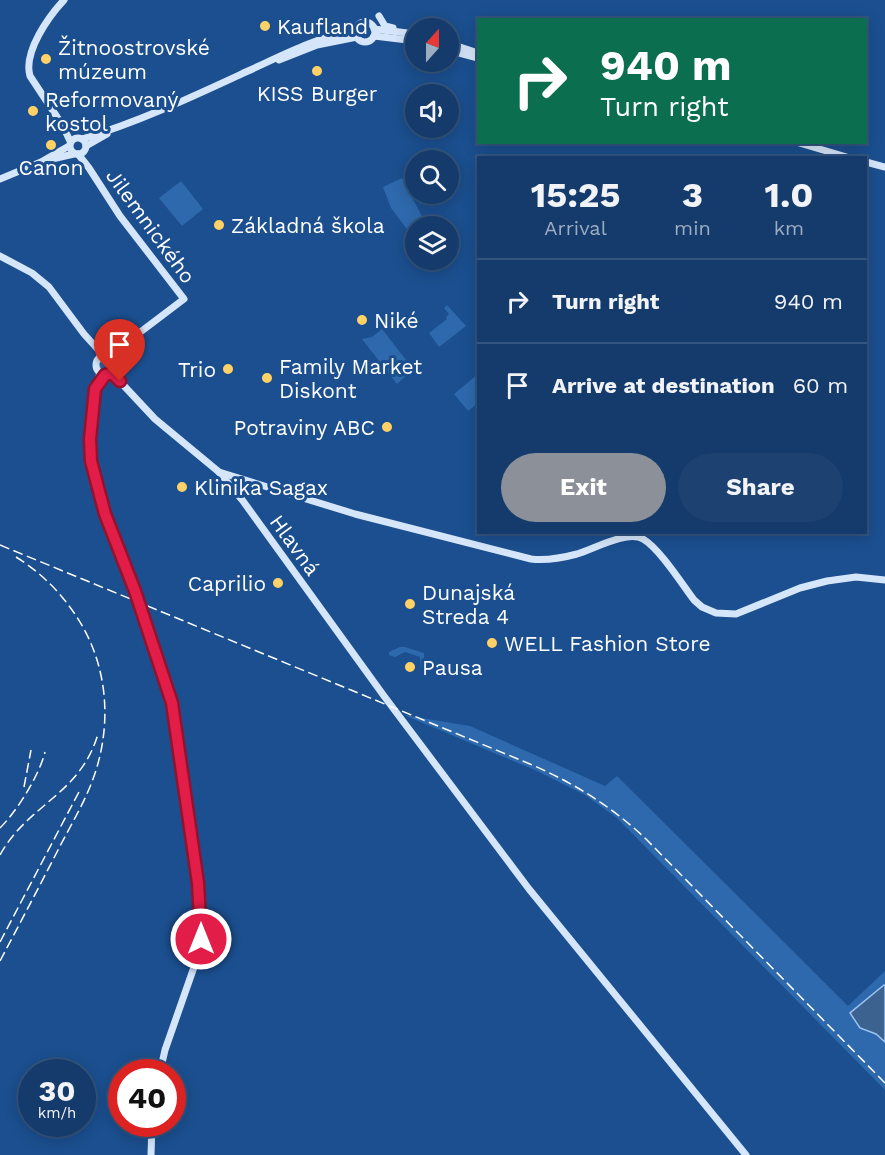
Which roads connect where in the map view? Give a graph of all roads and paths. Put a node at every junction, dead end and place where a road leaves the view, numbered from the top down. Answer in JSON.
{"nodes":[{"id":1,"x":64,"y":0,"type":"edge"},
{"id":2,"x":379,"y":16,"type":"dead end"},
{"id":3,"x":401,"y":31,"type":"junction"},
{"id":4,"x":374,"y":32,"type":"junction"},
{"id":5,"x":405,"y":32,"type":"edge"},
{"id":6,"x":356,"y":34,"type":"junction"},
{"id":7,"x":405,"y":39,"type":"edge"},
{"id":8,"x":459,"y":47,"type":"edge"},
{"id":9,"x":459,"y":53,"type":"edge"},
{"id":10,"x":477,"y":53,"type":"edge"},
{"id":11,"x":477,"y":58,"type":"edge"},
{"id":12,"x":115,"y":129,"type":"junction"},
{"id":13,"x":75,"y":141,"type":"junction"},
{"id":14,"x":803,"y":144,"type":"edge"},
{"id":15,"x":81,"y":151,"type":"junction"},
{"id":16,"x":843,"y":156,"type":"edge"},
{"id":17,"x":41,"y":162,"type":"junction"},
{"id":18,"x":867,"y":162,"type":"edge"},
{"id":19,"x":885,"y":167,"type":"edge"},
{"id":20,"x":0,"y":179,"type":"edge"},
{"id":21,"x":0,"y":256,"type":"edge"},
{"id":22,"x":124,"y":345,"type":"junction"},
{"id":23,"x":103,"y":356,"type":"junction"},
{"id":24,"x":116,"y":360,"type":"junction"},
{"id":25,"x":106,"y":373,"type":"junction"},
{"id":26,"x":219,"y":472,"type":"junction"},
{"id":27,"x":885,"y":580,"type":"edge"},
{"id":28,"x":163,"y":1059,"type":"edge"},
{"id":29,"x":152,"y":1137,"type":"edge"},
{"id":30,"x":151,"y":1155,"type":"edge"},
{"id":31,"x":746,"y":1155,"type":"edge"}],
"edges":[{"from":1,"to":13,"type":"main road"},
{"from":2,"to":3,"type":"main road"},
{"from":3,"to":4,"type":"main road"},
{"from":3,"to":5,"type":"main road"},
{"from":4,"to":6,"type":"main road"},
{"from":4,"to":6,"type":"main road"},
{"from":4,"to":7,"type":"main road"},
{"from":6,"to":12,"type":"main road"},
{"from":8,"to":10,"type":"main road"},
{"from":9,"to":11,"type":"main road"},
{"from":12,"to":13,"type":"main road"},
{"from":12,"to":15,"type":"main road"},
{"from":13,"to":15,"type":"main road"},
{"from":13,"to":15,"type":"main road"},
{"from":13,"to":17,"type":"main road"},
{"from":14,"to":16,"type":"main road"},
{"from":15,"to":17,"type":"main road"},
{"from":15,"to":22,"type":"main road","name":"Jilemnického"},
{"from":17,"to":20,"type":"main road"},
{"from":18,"to":19,"type":"main road"},
{"from":21,"to":23,"type":"main road"},
{"from":22,"to":23,"type":"main road","name":"Jilemnického"},
{"from":22,"to":24,"type":"main road","name":"Jilemnického"},
{"from":23,"to":24,"type":"main road"},
{"from":23,"to":25,"type":"main road"},
{"from":24,"to":25,"type":"main road","name":"Jilemnického"},
{"from":25,"to":26,"type":"main road","name":"Hlavná"},
{"from":25,"to":28,"type":"main road"},
{"from":26,"to":27,"type":"main road"},
{"from":26,"to":31,"type":"main road","name":"Hlavná"},
{"from":29,"to":30,"type":"main road"}]}
